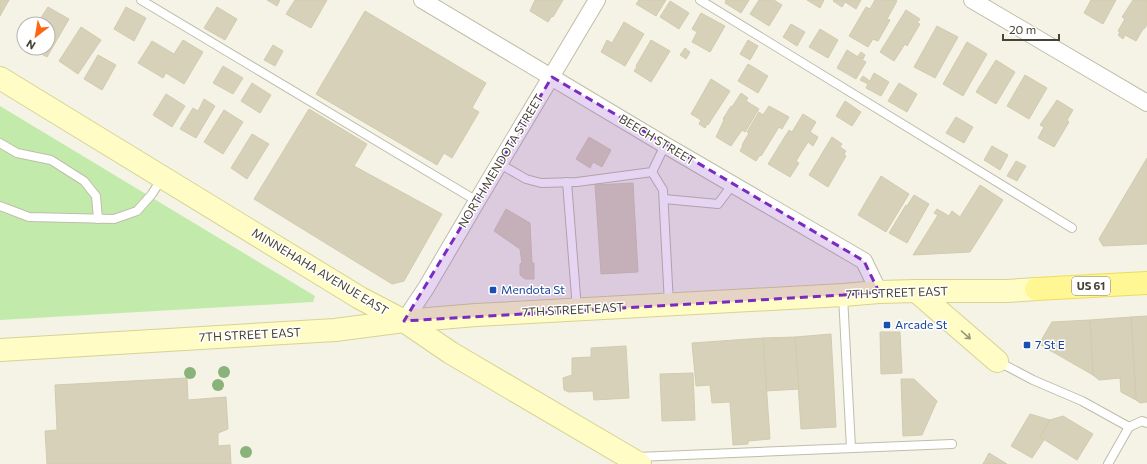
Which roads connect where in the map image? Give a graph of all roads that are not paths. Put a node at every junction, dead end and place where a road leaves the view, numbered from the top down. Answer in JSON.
{"nodes":[{"id":1,"x":141,"y":0,"type":"edge"},
{"id":2,"x":422,"y":0,"type":"edge"},
{"id":3,"x":597,"y":0,"type":"edge"},
{"id":4,"x":700,"y":0,"type":"edge"},
{"id":5,"x":972,"y":0,"type":"edge"},
{"id":6,"x":552,"y":77,"type":"junction"},
{"id":7,"x":0,"y":78,"type":"edge"},
{"id":8,"x":1147,"y":103,"type":"edge"},
{"id":9,"x":0,"y":143,"type":"edge"},
{"id":10,"x":665,"y":145,"type":"junction"},
{"id":11,"x":500,"y":164,"type":"junction"},
{"id":12,"x":652,"y":172,"type":"junction"},
{"id":13,"x":163,"y":177,"type":"junction"},
{"id":14,"x":567,"y":182,"type":"junction"},
{"id":15,"x":733,"y":184,"type":"junction"},
{"id":16,"x":664,"y":199,"type":"junction"},
{"id":17,"x":476,"y":201,"type":"junction"},
{"id":18,"x":0,"y":206,"type":"edge"},
{"id":19,"x":98,"y":218,"type":"junction"},
{"id":20,"x":1072,"y":228,"type":"dead end"},
{"id":21,"x":1147,"y":283,"type":"edge"},
{"id":22,"x":916,"y":291,"type":"junction"},
{"id":23,"x":879,"y":292,"type":"junction"},
{"id":24,"x":843,"y":295,"type":"junction"},
{"id":25,"x":670,"y":305,"type":"junction"},
{"id":26,"x":577,"y":310,"type":"junction"},
{"id":27,"x":404,"y":321,"type":"junction"},
{"id":28,"x":0,"y":350,"type":"edge"},
{"id":29,"x":997,"y":361,"type":"joint"},
{"id":30,"x":1147,"y":423,"type":"edge"},
{"id":31,"x":1129,"y":427,"type":"junction"},
{"id":32,"x":952,"y":444,"type":"dead end"},
{"id":33,"x":851,"y":448,"type":"junction"},
{"id":34,"x":632,"y":462,"type":"edge"},
{"id":35,"x":1108,"y":464,"type":"edge"}],
"edges":[{"from":1,"to":17,"type":"lane"},
{"from":2,"to":6,"type":"street","name":"BEECH STREET"},
{"from":3,"to":6,"type":"street","name":"NORTH MENDOTA STREET"},
{"from":4,"to":20,"type":"lane"},
{"from":5,"to":8,"type":"street"},
{"from":6,"to":10,"type":"street","name":"BEECH STREET"},
{"from":6,"to":11,"type":"street","name":"NORTH MENDOTA STREET"},
{"from":7,"to":13,"type":"main road","name":"MINNEHAHA AVENUE EAST"},
{"from":9,"to":19,"type":"lane"},
{"from":10,"to":12,"type":"lane"},
{"from":10,"to":15,"type":"street","name":"BEECH STREET"},
{"from":11,"to":14,"type":"lane"},
{"from":11,"to":17,"type":"street","name":"NORTH MENDOTA STREET"},
{"from":12,"to":14,"type":"lane"},
{"from":12,"to":16,"type":"lane"},
{"from":13,"to":19,"type":"lane"},
{"from":13,"to":27,"type":"main road","name":"MINNEHAHA AVENUE EAST"},
{"from":14,"to":26,"type":"lane"},
{"from":15,"to":16,"type":"lane"},
{"from":15,"to":23,"type":"street","name":"BEECH STREET"},
{"from":16,"to":25,"type":"lane"},
{"from":17,"to":27,"type":"street","name":"NORTH MENDOTA STREET"},
{"from":18,"to":19,"type":"lane"},
{"from":21,"to":22,"type":"main road","name":"7TH STREET EAST","number":"US 61"},
{"from":22,"to":23,"type":"main road","name":"7TH STREET EAST"},
{"from":22,"to":29,"type":"main road","one_way":true},
{"from":23,"to":24,"type":"main road","name":"7TH STREET EAST"},
{"from":24,"to":25,"type":"main road","name":"7TH STREET EAST"},
{"from":24,"to":33,"type":"lane"},
{"from":25,"to":26,"type":"main road","name":"7TH STREET EAST"},
{"from":26,"to":27,"type":"main road","name":"7TH STREET EAST"},
{"from":27,"to":28,"type":"main road","name":"7TH STREET EAST"},
{"from":27,"to":34,"type":"main road","name":"MINNEHAHA AVENUE EAST"},
{"from":29,"to":31,"type":"lane"},
{"from":30,"to":31,"type":"lane"},
{"from":31,"to":35,"type":"lane"},
{"from":32,"to":33,"type":"lane"},
{"from":33,"to":34,"type":"lane"}]}
